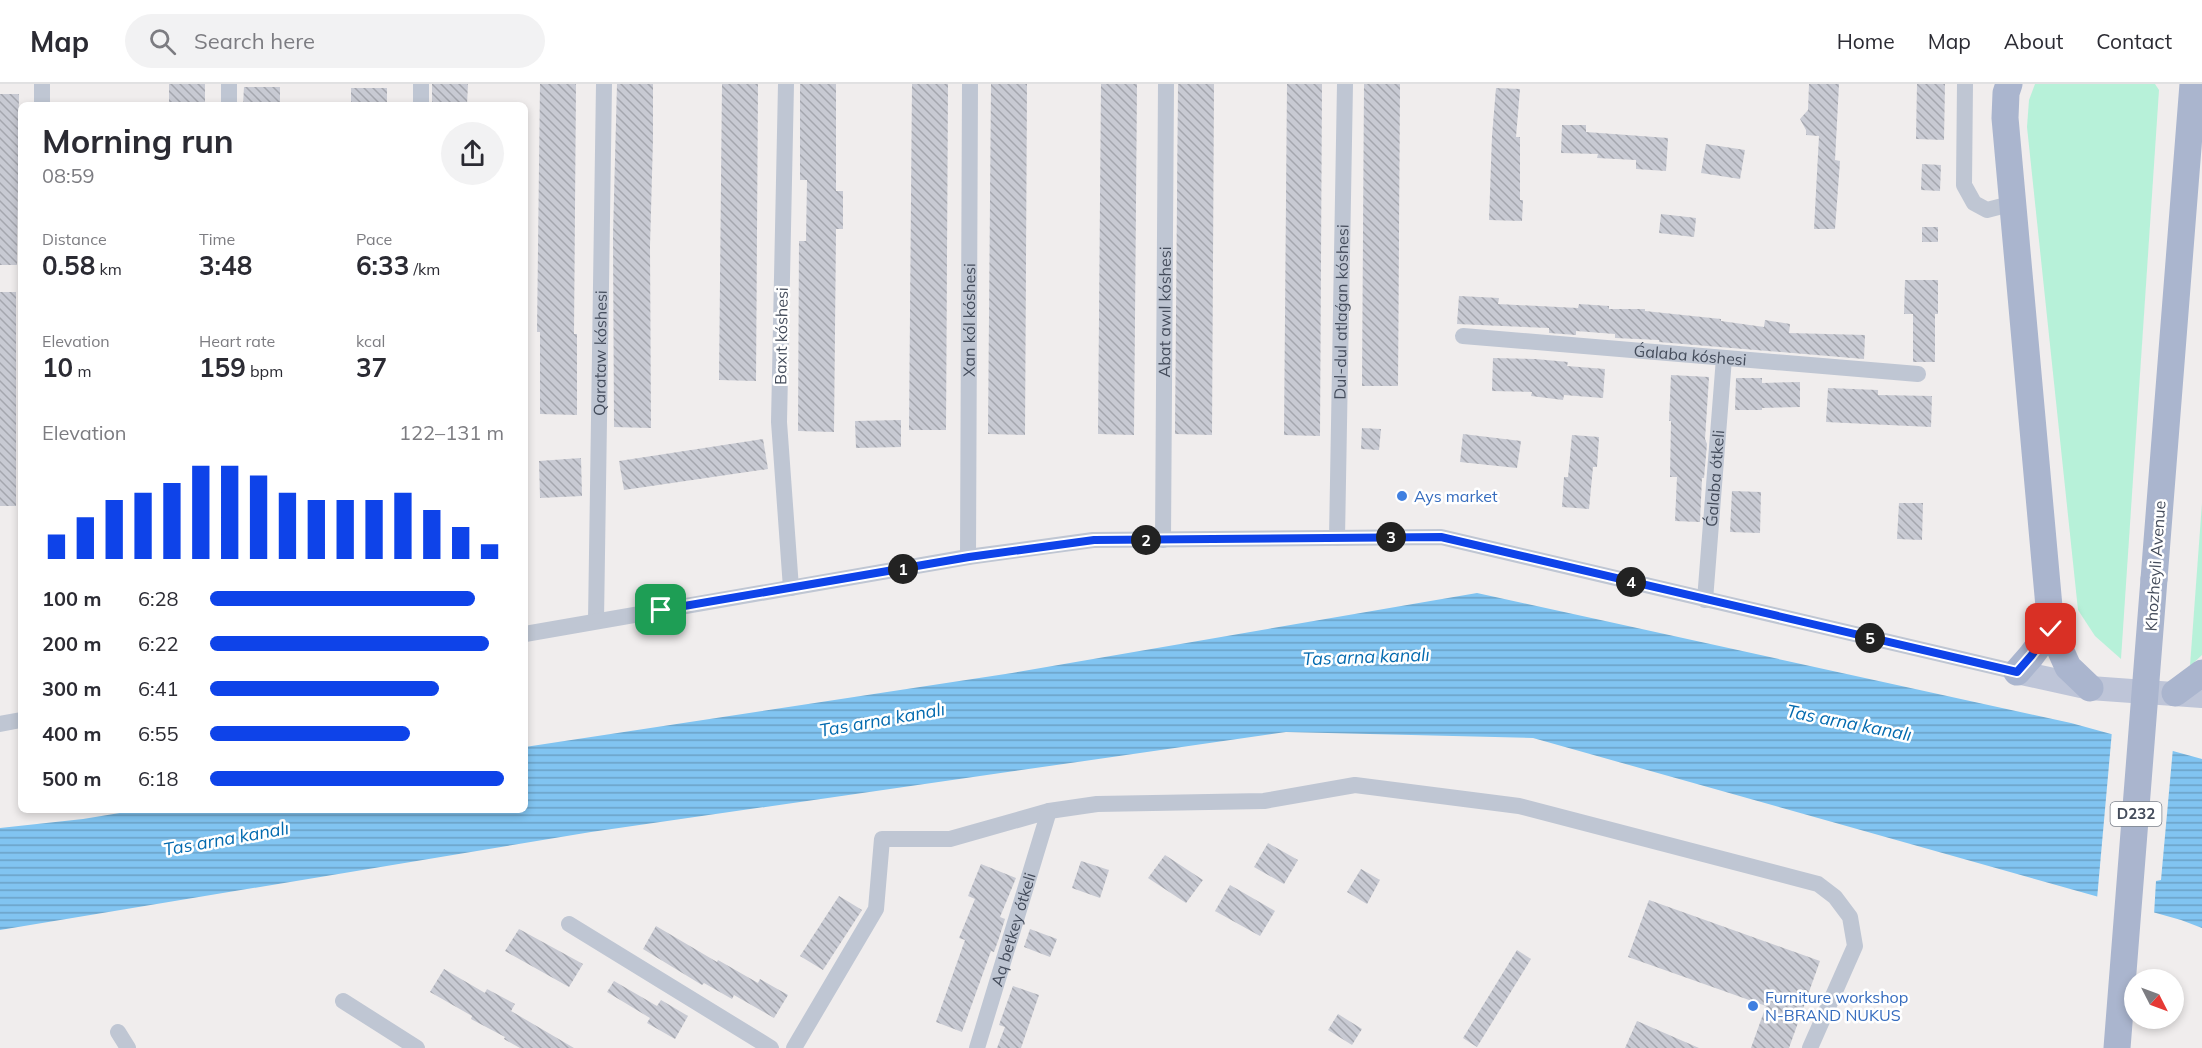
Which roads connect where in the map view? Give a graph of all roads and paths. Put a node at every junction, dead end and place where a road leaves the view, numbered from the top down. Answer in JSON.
{"nodes":[{"id":1,"x":42,"y":84,"type":"edge"},
{"id":2,"x":229,"y":84,"type":"edge"},
{"id":3,"x":421,"y":84,"type":"edge"},
{"id":4,"x":604,"y":84,"type":"edge"},
{"id":5,"x":786,"y":84,"type":"edge"},
{"id":6,"x":970,"y":84,"type":"edge"},
{"id":7,"x":1166,"y":84,"type":"edge"},
{"id":8,"x":1345,"y":84,"type":"edge"},
{"id":9,"x":1965,"y":84,"type":"edge"},
{"id":10,"x":2009,"y":84,"type":"edge"},
{"id":11,"x":2193,"y":84,"type":"edge"},
{"id":12,"x":42,"y":102,"type":"edge"},
{"id":13,"x":229,"y":102,"type":"edge"},
{"id":14,"x":421,"y":102,"type":"edge"},
{"id":15,"x":2014,"y":203,"type":"junction"},
{"id":16,"x":1463,"y":336,"type":"dead end"},
{"id":17,"x":1724,"y":358,"type":"junction"},
{"id":18,"x":1918,"y":374,"type":"dead end"},
{"id":19,"x":1337,"y":538,"type":"junction"},
{"id":20,"x":1163,"y":540,"type":"junction"},
{"id":21,"x":969,"y":557,"type":"junction"},
{"id":22,"x":791,"y":588,"type":"junction"},
{"id":23,"x":1706,"y":600,"type":"junction"},
{"id":24,"x":596,"y":621,"type":"junction"},
{"id":25,"x":2051,"y":629,"type":"junction"},
{"id":26,"x":528,"y":633,"type":"edge"},
{"id":27,"x":2017,"y":672,"type":"junction"},
{"id":28,"x":2202,"y":673,"type":"edge"},
{"id":29,"x":2090,"y":688,"type":"junction"},
{"id":30,"x":2175,"y":693,"type":"junction"},
{"id":31,"x":2202,"y":696,"type":"edge"},
{"id":32,"x":18,"y":721,"type":"edge"},
{"id":33,"x":0,"y":724,"type":"edge"},
{"id":34,"x":1049,"y":811,"type":"junction"},
{"id":35,"x":569,"y":924,"type":"dead end"},
{"id":36,"x":343,"y":1001,"type":"dead end"},
{"id":37,"x":118,"y":1032,"type":"dead end"},
{"id":38,"x":128,"y":1048,"type":"edge"},
{"id":39,"x":417,"y":1048,"type":"edge"},
{"id":40,"x":771,"y":1048,"type":"edge"},
{"id":41,"x":794,"y":1048,"type":"edge"},
{"id":42,"x":978,"y":1048,"type":"edge"},
{"id":43,"x":1810,"y":1048,"type":"edge"},
{"id":44,"x":2117,"y":1048,"type":"edge"}],
"edges":[{"from":1,"to":12,"type":"street"},
{"from":2,"to":13,"type":"street"},
{"from":3,"to":14,"type":"street"},
{"from":4,"to":24,"type":"street","name":"Qarataw kóshesi"},
{"from":5,"to":22,"type":"street","name":"Baxıt kóshesi"},
{"from":6,"to":21,"type":"street","name":"Xan kól kóshesi"},
{"from":7,"to":20,"type":"street","name":"Abat awıl kóshesi"},
{"from":8,"to":19,"type":"street","name":"Dul-dul atlaǵan kóshesi"},
{"from":9,"to":15,"type":"street"},
{"from":10,"to":15,"type":"main road"},
{"from":11,"to":44,"type":"main road","name":"Khozheyli Avenue","number":"D232","bridge":true},
{"from":15,"to":25,"type":"main road"},
{"from":16,"to":17,"type":"street","name":"Ǵalaba kóshesi"},
{"from":17,"to":18,"type":"street","name":"Ǵalaba kóshesi"},
{"from":17,"to":23,"type":"street","name":"Ǵalaba ótkeli"},
{"from":19,"to":20,"type":"street"},
{"from":19,"to":23,"type":"street"},
{"from":20,"to":21,"type":"street"},
{"from":21,"to":22,"type":"street"},
{"from":22,"to":24,"type":"street"},
{"from":23,"to":27,"type":"street"},
{"from":24,"to":26,"type":"street"},
{"from":25,"to":27,"type":"main road"},
{"from":25,"to":29,"type":"main road"},
{"from":27,"to":29,"type":"street"},
{"from":28,"to":30,"type":"main road"},
{"from":29,"to":30,"type":"street"},
{"from":30,"to":31,"type":"street"},
{"from":32,"to":33,"type":"street"},
{"from":34,"to":41,"type":"street"},
{"from":34,"to":42,"type":"street","name":"Aq betkey ótkeli"},
{"from":34,"to":43,"type":"street"},
{"from":35,"to":40,"type":"street"},
{"from":36,"to":39,"type":"street"},
{"from":37,"to":38,"type":"street"}]}
